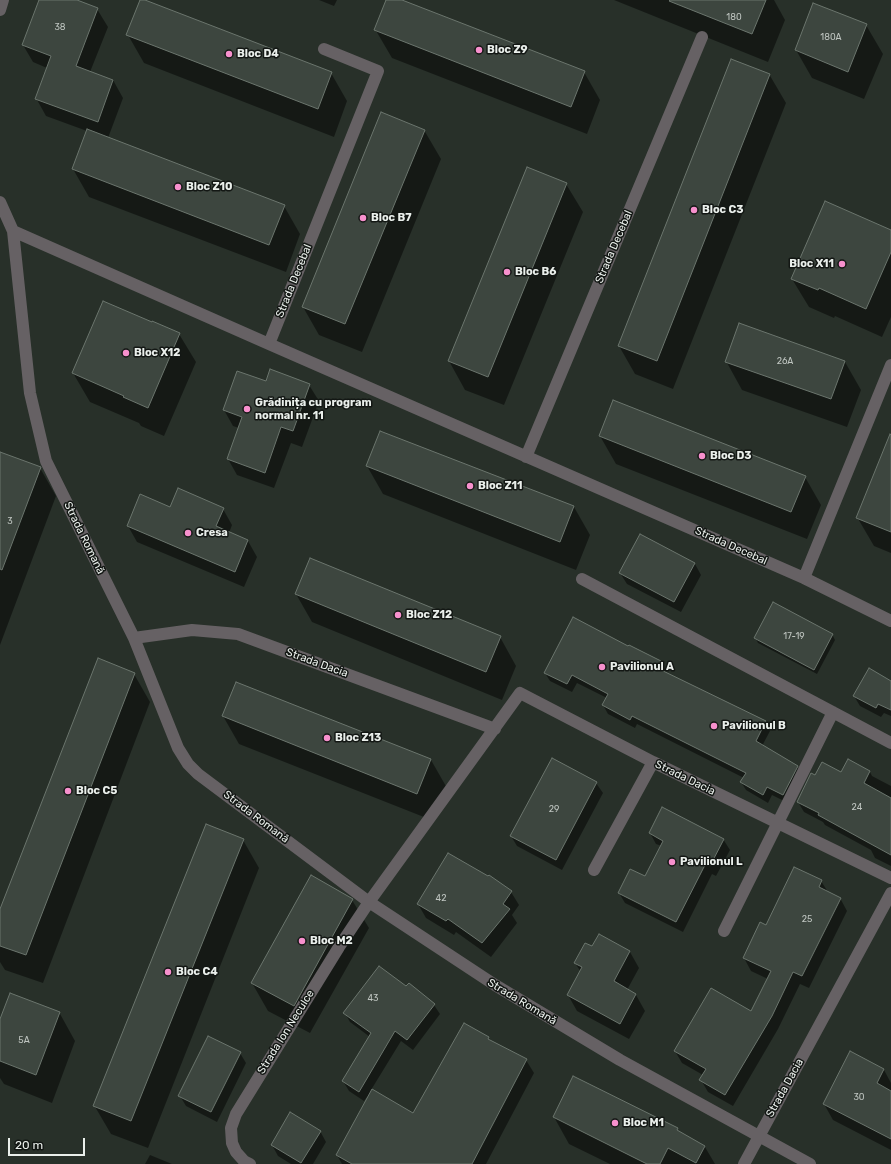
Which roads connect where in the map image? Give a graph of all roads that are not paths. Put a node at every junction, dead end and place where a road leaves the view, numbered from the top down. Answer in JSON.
{"nodes":[{"id":1,"x":3,"y":0,"type":"edge"},
{"id":2,"x":0,"y":10,"type":"edge"},
{"id":3,"x":702,"y":37,"type":"dead end"},
{"id":4,"x":324,"y":49,"type":"dead end"},
{"id":5,"x":0,"y":202,"type":"edge"},
{"id":6,"x":13,"y":231,"type":"junction"},
{"id":7,"x":269,"y":344,"type":"junction"},
{"id":8,"x":891,"y":365,"type":"edge"},
{"id":9,"x":526,"y":457,"type":"junction"},
{"id":10,"x":804,"y":578,"type":"junction"},
{"id":11,"x":582,"y":579,"type":"dead end"},
{"id":12,"x":891,"y":621,"type":"edge"},
{"id":13,"x":134,"y":638,"type":"junction"},
{"id":14,"x":833,"y":712,"type":"junction"},
{"id":15,"x":495,"y":729,"type":"junction"},
{"id":16,"x":891,"y":742,"type":"edge"},
{"id":17,"x":653,"y":762,"type":"junction"},
{"id":18,"x":778,"y":823,"type":"junction"},
{"id":19,"x":594,"y":870,"type":"dead end"},
{"id":20,"x":891,"y":878,"type":"edge"},
{"id":21,"x":891,"y":893,"type":"edge"},
{"id":22,"x":369,"y":902,"type":"junction"},
{"id":23,"x":724,"y":931,"type":"dead end"},
{"id":24,"x":759,"y":1136,"type":"junction"},
{"id":25,"x":250,"y":1164,"type":"edge"},
{"id":26,"x":744,"y":1164,"type":"edge"},
{"id":27,"x":810,"y":1164,"type":"edge"}],
"edges":[{"from":1,"to":2,"type":"street"},
{"from":3,"to":9,"type":"street","name":"Strada Decebal"},
{"from":4,"to":7,"type":"street","name":"Strada Decebal"},
{"from":5,"to":6,"type":"street"},
{"from":6,"to":7,"type":"street","name":"Strada Decebal"},
{"from":6,"to":13,"type":"street","name":"Strada Romană"},
{"from":7,"to":9,"type":"street","name":"Strada Decebal"},
{"from":8,"to":10,"type":"street"},
{"from":9,"to":10,"type":"street","name":"Strada Decebal"},
{"from":10,"to":12,"type":"street","name":"Strada Decebal"},
{"from":11,"to":14,"type":"street"},
{"from":13,"to":15,"type":"street","name":"Strada Dacia"},
{"from":13,"to":22,"type":"street","name":"Strada Romană"},
{"from":14,"to":16,"type":"street"},
{"from":14,"to":18,"type":"street"},
{"from":15,"to":17,"type":"street","name":"Strada Dacia"},
{"from":15,"to":22,"type":"street","name":"Strada Dacia"},
{"from":17,"to":18,"type":"street","name":"Strada Dacia"},
{"from":17,"to":19,"type":"street"},
{"from":18,"to":20,"type":"street","name":"Strada Dacia"},
{"from":18,"to":23,"type":"street"},
{"from":21,"to":24,"type":"street","name":"Strada Dacia"},
{"from":22,"to":24,"type":"street","name":"Strada Romană"},
{"from":22,"to":25,"type":"street","name":"Strada Ion Neculce"},
{"from":24,"to":26,"type":"street","name":"Strada Dacia"},
{"from":24,"to":27,"type":"street","name":"Strada Romană"}]}
